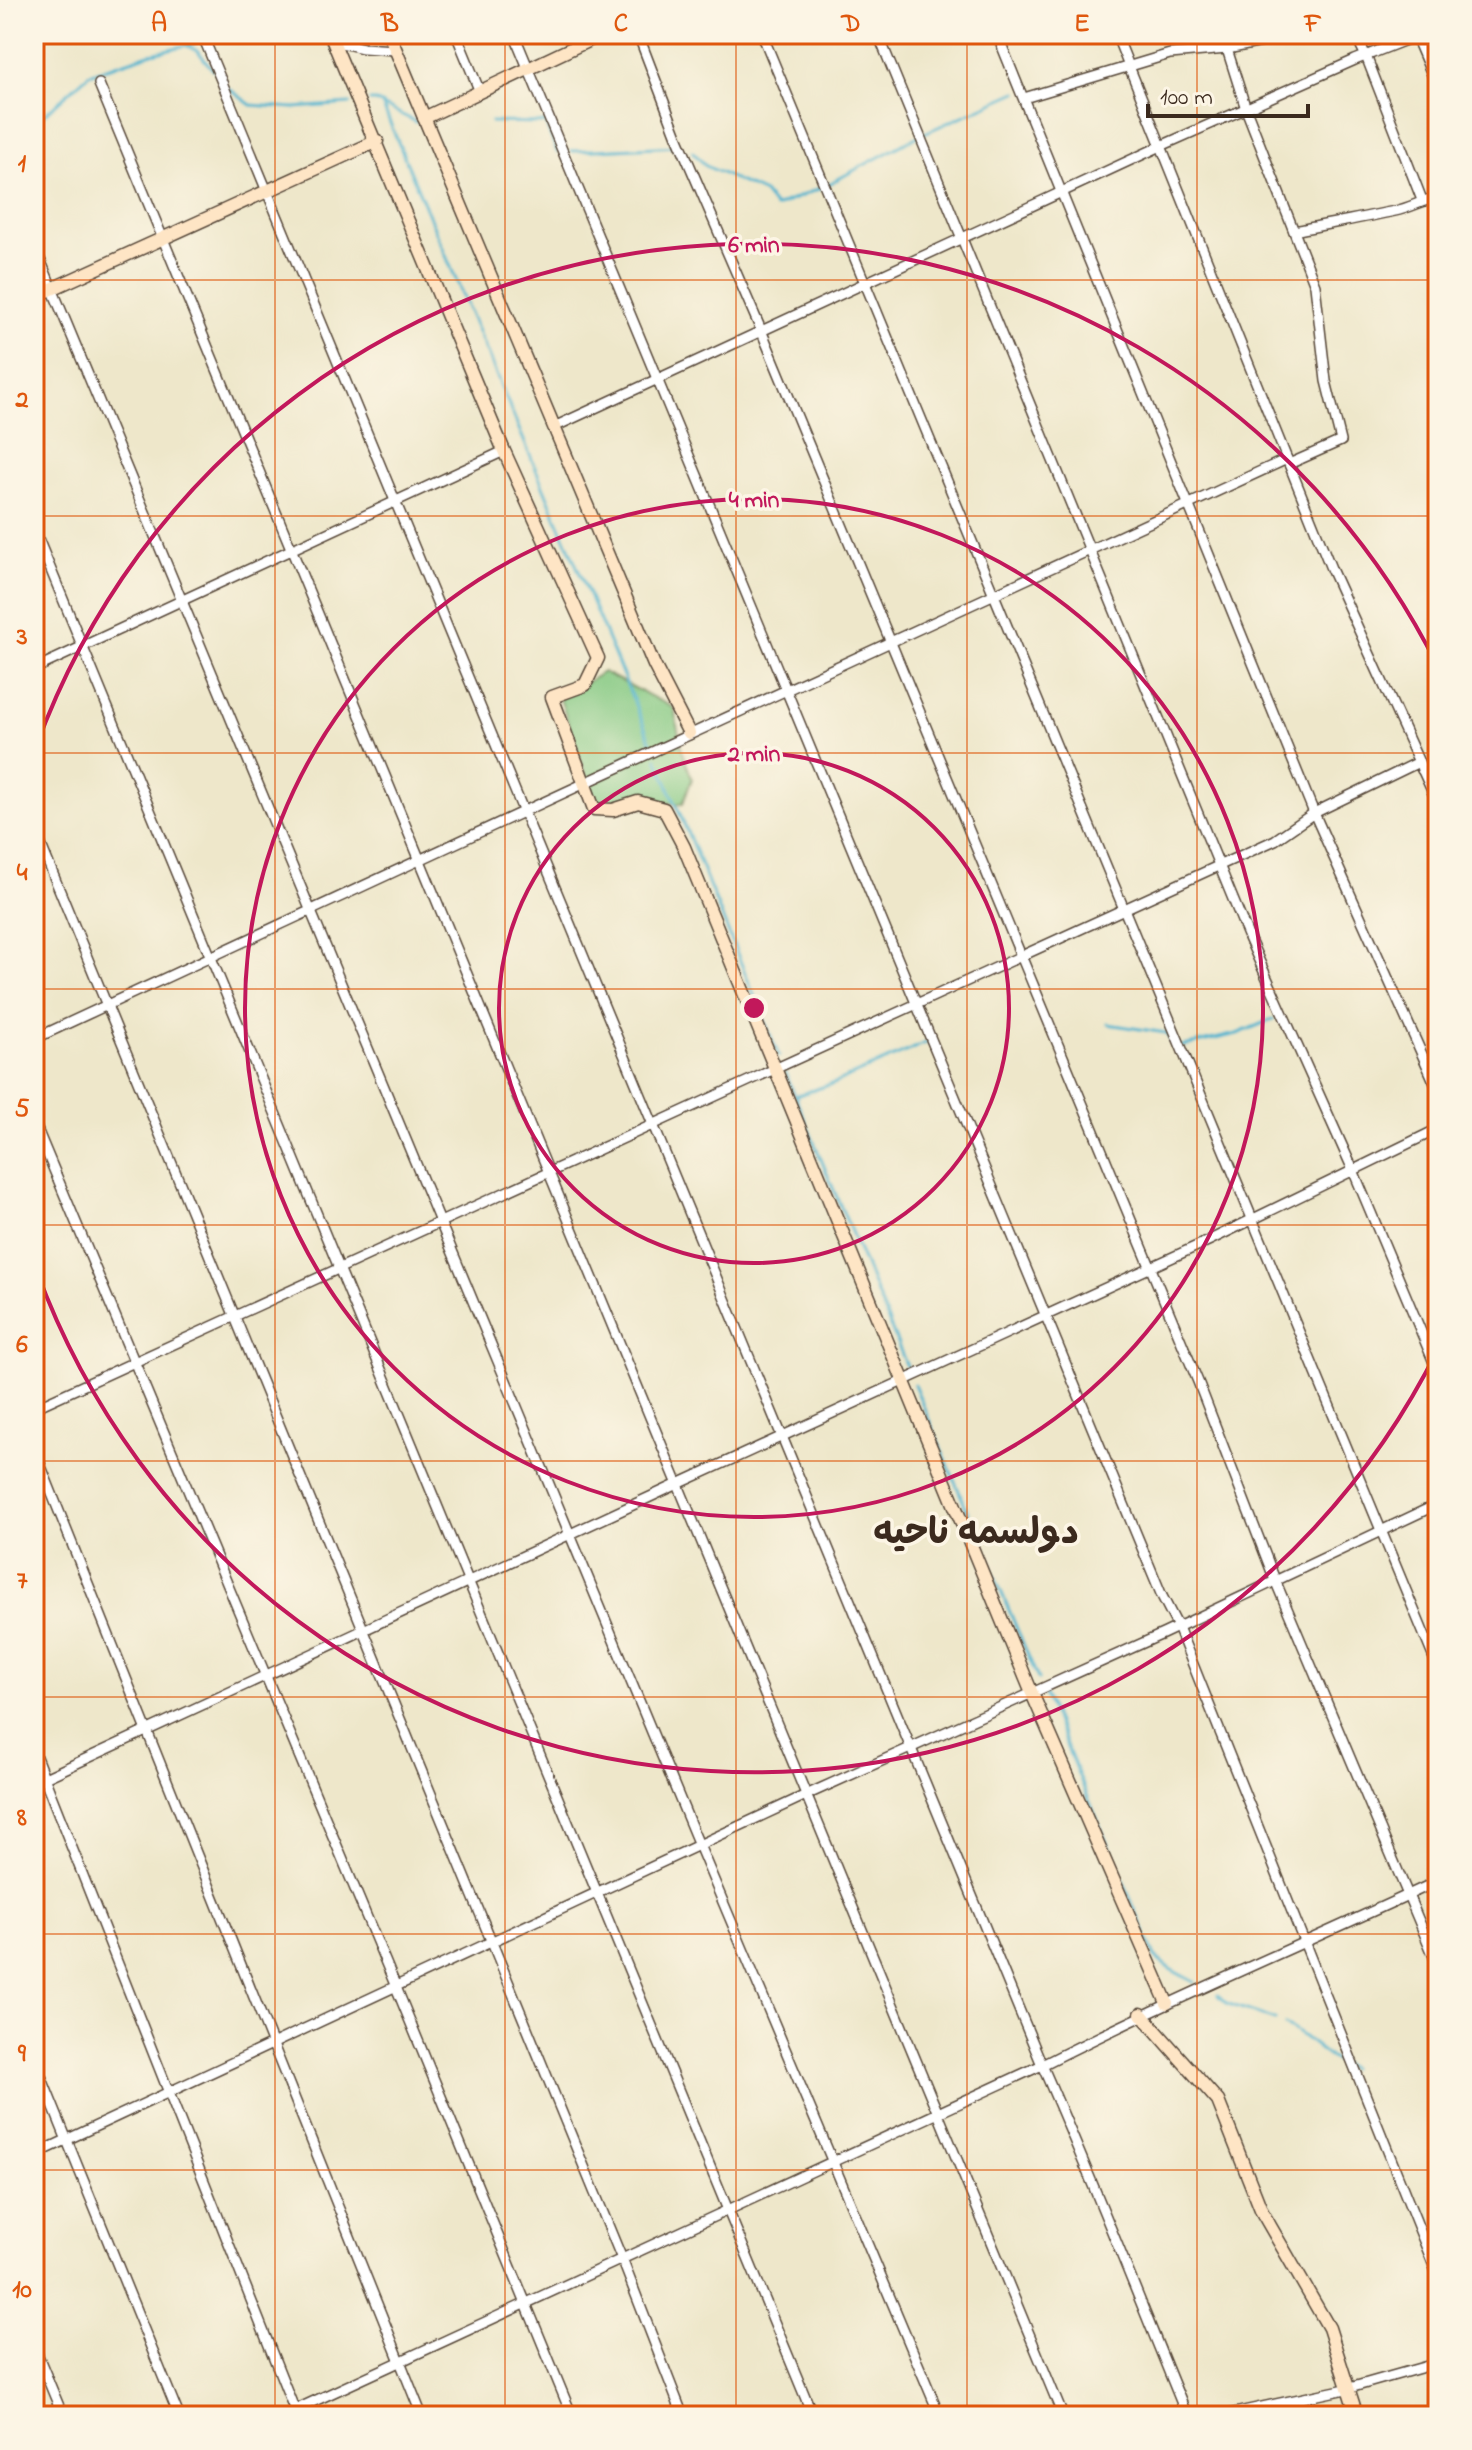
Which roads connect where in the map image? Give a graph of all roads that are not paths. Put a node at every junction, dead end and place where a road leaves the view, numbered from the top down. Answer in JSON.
{"nodes":[{"id":1,"x":202,"y":34,"type":"edge"},
{"id":2,"x":389,"y":34,"type":"edge"},
{"id":3,"x":456,"y":34,"type":"edge"},
{"id":4,"x":514,"y":34,"type":"edge"},
{"id":5,"x":602,"y":34,"type":"edge"},
{"id":6,"x":638,"y":34,"type":"edge"},
{"id":7,"x":762,"y":34,"type":"edge"},
{"id":8,"x":878,"y":34,"type":"edge"},
{"id":9,"x":997,"y":34,"type":"edge"},
{"id":10,"x":1116,"y":34,"type":"edge"},
{"id":11,"x":1227,"y":34,"type":"edge"},
{"id":12,"x":1282,"y":34,"type":"edge"},
{"id":13,"x":1355,"y":34,"type":"edge"},
{"id":14,"x":1419,"y":35,"type":"edge"},
{"id":15,"x":332,"y":37,"type":"edge"},
{"id":16,"x":1227,"y":49,"type":"junction"},
{"id":17,"x":395,"y":50,"type":"junction"},
{"id":18,"x":1366,"y":56,"type":"junction"},
{"id":19,"x":1129,"y":67,"type":"junction"},
{"id":20,"x":528,"y":69,"type":"junction"},
{"id":21,"x":99,"y":84,"type":"dead end"},
{"id":22,"x":1438,"y":88,"type":"edge"},
{"id":23,"x":480,"y":92,"type":"junction"},
{"id":24,"x":1024,"y":98,"type":"junction"},
{"id":25,"x":1246,"y":109,"type":"junction"},
{"id":26,"x":424,"y":118,"type":"junction"},
{"id":27,"x":377,"y":141,"type":"junction"},
{"id":28,"x":1161,"y":146,"type":"junction"},
{"id":29,"x":266,"y":190,"type":"junction"},
{"id":30,"x":1061,"y":191,"type":"junction"},
{"id":31,"x":1438,"y":197,"type":"edge"},
{"id":32,"x":1422,"y":200,"type":"junction"},
{"id":33,"x":1294,"y":231,"type":"junction"},
{"id":34,"x":162,"y":237,"type":"junction"},
{"id":35,"x":962,"y":237,"type":"junction"},
{"id":36,"x":34,"y":245,"type":"edge"},
{"id":37,"x":865,"y":282,"type":"junction"},
{"id":38,"x":52,"y":288,"type":"junction"},
{"id":39,"x":34,"y":297,"type":"edge"},
{"id":40,"x":761,"y":330,"type":"junction"},
{"id":41,"x":657,"y":379,"type":"junction"},
{"id":42,"x":554,"y":427,"type":"junction"},
{"id":43,"x":504,"y":451,"type":"junction"},
{"id":44,"x":1288,"y":462,"type":"junction"},
{"id":45,"x":395,"y":502,"type":"junction"},
{"id":46,"x":1189,"y":504,"type":"junction"},
{"id":47,"x":34,"y":529,"type":"edge"},
{"id":48,"x":291,"y":549,"type":"junction"},
{"id":49,"x":1090,"y":550,"type":"junction"},
{"id":50,"x":994,"y":594,"type":"junction"},
{"id":51,"x":181,"y":600,"type":"junction"},
{"id":52,"x":891,"y":642,"type":"junction"},
{"id":53,"x":82,"y":646,"type":"junction"},
{"id":54,"x":34,"y":669,"type":"edge"},
{"id":55,"x":786,"y":690,"type":"junction"},
{"id":56,"x":689,"y":733,"type":"junction"},
{"id":57,"x":1438,"y":761,"type":"edge"},
{"id":58,"x":1421,"y":766,"type":"junction"},
{"id":59,"x":583,"y":784,"type":"junction"},
{"id":60,"x":1438,"y":804,"type":"edge"},
{"id":61,"x":524,"y":812,"type":"junction"},
{"id":62,"x":1314,"y":813,"type":"junction"},
{"id":63,"x":34,"y":828,"type":"edge"},
{"id":64,"x":420,"y":860,"type":"junction"},
{"id":65,"x":1219,"y":864,"type":"junction"},
{"id":66,"x":1124,"y":907,"type":"junction"},
{"id":67,"x":310,"y":910,"type":"junction"},
{"id":68,"x":1021,"y":954,"type":"junction"},
{"id":69,"x":211,"y":957,"type":"junction"},
{"id":70,"x":915,"y":1003,"type":"junction"},
{"id":71,"x":107,"y":1005,"type":"junction"},
{"id":72,"x":34,"y":1039,"type":"edge"},
{"id":73,"x":775,"y":1067,"type":"junction"},
{"id":74,"x":1438,"y":1090,"type":"edge"},
{"id":75,"x":34,"y":1122,"type":"edge"},
{"id":76,"x":653,"y":1125,"type":"junction"},
{"id":77,"x":1438,"y":1129,"type":"edge"},
{"id":78,"x":1353,"y":1170,"type":"junction"},
{"id":79,"x":549,"y":1171,"type":"junction"},
{"id":80,"x":1253,"y":1219,"type":"junction"},
{"id":81,"x":440,"y":1221,"type":"junction"},
{"id":82,"x":1150,"y":1266,"type":"junction"},
{"id":83,"x":339,"y":1267,"type":"junction"},
{"id":84,"x":234,"y":1315,"type":"junction"},
{"id":85,"x":1045,"y":1315,"type":"junction"},
{"id":86,"x":133,"y":1361,"type":"junction"},
{"id":87,"x":1438,"y":1372,"type":"edge"},
{"id":88,"x":904,"y":1381,"type":"junction"},
{"id":89,"x":34,"y":1408,"type":"edge"},
{"id":90,"x":782,"y":1437,"type":"junction"},
{"id":91,"x":34,"y":1449,"type":"edge"},
{"id":92,"x":678,"y":1484,"type":"junction"},
{"id":93,"x":1438,"y":1504,"type":"edge"},
{"id":94,"x":1381,"y":1530,"type":"junction"},
{"id":95,"x":569,"y":1534,"type":"junction"},
{"id":96,"x":1275,"y":1580,"type":"junction"},
{"id":97,"x":468,"y":1581,"type":"junction"},
{"id":98,"x":1178,"y":1627,"type":"junction"},
{"id":99,"x":364,"y":1630,"type":"junction"},
{"id":100,"x":1438,"y":1668,"type":"edge"},
{"id":101,"x":265,"y":1675,"type":"junction"},
{"id":102,"x":1031,"y":1691,"type":"junction"},
{"id":103,"x":145,"y":1731,"type":"junction"},
{"id":104,"x":911,"y":1747,"type":"junction"},
{"id":105,"x":34,"y":1752,"type":"edge"},
{"id":106,"x":45,"y":1778,"type":"junction"},
{"id":107,"x":34,"y":1783,"type":"edge"},
{"id":108,"x":806,"y":1795,"type":"junction"},
{"id":109,"x":699,"y":1845,"type":"junction"},
{"id":110,"x":1438,"y":1881,"type":"edge"},
{"id":111,"x":597,"y":1893,"type":"junction"},
{"id":112,"x":1409,"y":1895,"type":"junction"},
{"id":113,"x":492,"y":1943,"type":"junction"},
{"id":114,"x":1306,"y":1943,"type":"junction"},
{"id":115,"x":1438,"y":1966,"type":"edge"},
{"id":116,"x":396,"y":1987,"type":"junction"},
{"id":117,"x":1167,"y":2003,"type":"junction"},
{"id":118,"x":1141,"y":2014,"type":"junction"},
{"id":119,"x":272,"y":2044,"type":"junction"},
{"id":120,"x":34,"y":2059,"type":"edge"},
{"id":121,"x":1042,"y":2065,"type":"junction"},
{"id":122,"x":170,"y":2091,"type":"junction"},
{"id":123,"x":938,"y":2112,"type":"junction"},
{"id":124,"x":66,"y":2140,"type":"junction"},
{"id":125,"x":34,"y":2155,"type":"edge"},
{"id":126,"x":833,"y":2160,"type":"junction"},
{"id":127,"x":727,"y":2209,"type":"junction"},
{"id":128,"x":622,"y":2259,"type":"junction"},
{"id":129,"x":1438,"y":2276,"type":"edge"},
{"id":130,"x":525,"y":2303,"type":"junction"},
{"id":131,"x":34,"y":2346,"type":"edge"},
{"id":132,"x":400,"y":2361,"type":"junction"},
{"id":133,"x":1438,"y":2363,"type":"edge"},
{"id":134,"x":1346,"y":2389,"type":"junction"},
{"id":135,"x":296,"y":2413,"type":"edge"},
{"id":136,"x":63,"y":2416,"type":"edge"},
{"id":137,"x":179,"y":2416,"type":"edge"},
{"id":138,"x":282,"y":2416,"type":"edge"},
{"id":139,"x":422,"y":2416,"type":"edge"},
{"id":140,"x":572,"y":2416,"type":"edge"},
{"id":141,"x":683,"y":2416,"type":"edge"},
{"id":142,"x":813,"y":2416,"type":"edge"},
{"id":143,"x":940,"y":2416,"type":"edge"},
{"id":144,"x":1063,"y":2416,"type":"edge"},
{"id":145,"x":1187,"y":2416,"type":"edge"},
{"id":146,"x":1220,"y":2416,"type":"edge"},
{"id":147,"x":1357,"y":2416,"type":"edge"}],
"edges":[{"from":1,"to":29,"type":"street"},
{"from":2,"to":17,"type":"street"},
{"from":3,"to":23,"type":"street"},
{"from":4,"to":20,"type":"street"},
{"from":5,"to":20,"type":"street"},
{"from":6,"to":40,"type":"street"},
{"from":7,"to":37,"type":"street"},
{"from":8,"to":35,"type":"street"},
{"from":9,"to":24,"type":"street"},
{"from":10,"to":19,"type":"street"},
{"from":11,"to":16,"type":"street"},
{"from":12,"to":16,"type":"street"},
{"from":13,"to":18,"type":"street"},
{"from":14,"to":18,"type":"street"},
{"from":14,"to":22,"type":"street"},
{"from":15,"to":17,"type":"street"},
{"from":15,"to":27,"type":"street"},
{"from":16,"to":19,"type":"street"},
{"from":16,"to":25,"type":"street"},
{"from":17,"to":26,"type":"street"},
{"from":18,"to":25,"type":"street"},
{"from":18,"to":32,"type":"street"},
{"from":19,"to":24,"type":"street"},
{"from":19,"to":28,"type":"street"},
{"from":20,"to":23,"type":"street"},
{"from":20,"to":41,"type":"street"},
{"from":21,"to":34,"type":"street"},
{"from":23,"to":26,"type":"street"},
{"from":24,"to":30,"type":"street"},
{"from":25,"to":28,"type":"street"},
{"from":25,"to":33,"type":"street"},
{"from":26,"to":42,"type":"street"},
{"from":27,"to":29,"type":"street"},
{"from":27,"to":43,"type":"street"},
{"from":28,"to":30,"type":"street"},
{"from":28,"to":44,"type":"street"},
{"from":29,"to":34,"type":"street"},
{"from":29,"to":45,"type":"street"},
{"from":30,"to":35,"type":"street"},
{"from":30,"to":46,"type":"street"},
{"from":31,"to":32,"type":"street"},
{"from":32,"to":33,"type":"street"},
{"from":33,"to":44,"type":"street"},
{"from":34,"to":38,"type":"street"},
{"from":34,"to":48,"type":"street"},
{"from":35,"to":37,"type":"street"},
{"from":35,"to":49,"type":"street"},
{"from":36,"to":38,"type":"street"},
{"from":37,"to":40,"type":"street"},
{"from":37,"to":50,"type":"street"},
{"from":38,"to":39,"type":"street"},
{"from":38,"to":51,"type":"street"},
{"from":40,"to":41,"type":"street"},
{"from":40,"to":52,"type":"street"},
{"from":41,"to":42,"type":"street"},
{"from":41,"to":55,"type":"street"},
{"from":42,"to":56,"type":"street"},
{"from":43,"to":45,"type":"street"},
{"from":43,"to":59,"type":"street"},
{"from":44,"to":46,"type":"street"},
{"from":44,"to":58,"type":"street"},
{"from":45,"to":48,"type":"street"},
{"from":45,"to":61,"type":"street"},
{"from":46,"to":49,"type":"street"},
{"from":46,"to":62,"type":"street"},
{"from":47,"to":53,"type":"street"},
{"from":48,"to":51,"type":"street"},
{"from":48,"to":64,"type":"street"},
{"from":49,"to":50,"type":"street"},
{"from":49,"to":65,"type":"street"},
{"from":50,"to":52,"type":"street"},
{"from":50,"to":66,"type":"street"},
{"from":51,"to":53,"type":"street"},
{"from":51,"to":67,"type":"street"},
{"from":52,"to":55,"type":"street"},
{"from":52,"to":68,"type":"street"},
{"from":53,"to":54,"type":"street"},
{"from":53,"to":69,"type":"street"},
{"from":55,"to":56,"type":"street"},
{"from":55,"to":70,"type":"street"},
{"from":56,"to":59,"type":"street"},
{"from":57,"to":58,"type":"street"},
{"from":58,"to":60,"type":"street"},
{"from":58,"to":62,"type":"street"},
{"from":59,"to":61,"type":"street"},
{"from":59,"to":73,"type":"street"},
{"from":61,"to":64,"type":"street"},
{"from":61,"to":76,"type":"street"},
{"from":62,"to":65,"type":"street"},
{"from":62,"to":74,"type":"street"},
{"from":63,"to":71,"type":"street"},
{"from":64,"to":67,"type":"street"},
{"from":64,"to":79,"type":"street"},
{"from":65,"to":66,"type":"street"},
{"from":65,"to":78,"type":"street"},
{"from":66,"to":68,"type":"street"},
{"from":66,"to":80,"type":"street"},
{"from":67,"to":69,"type":"street"},
{"from":67,"to":81,"type":"street"},
{"from":68,"to":70,"type":"street"},
{"from":68,"to":82,"type":"street"},
{"from":69,"to":71,"type":"street"},
{"from":69,"to":83,"type":"street"},
{"from":70,"to":73,"type":"street"},
{"from":70,"to":85,"type":"street"},
{"from":71,"to":72,"type":"street"},
{"from":71,"to":84,"type":"street"},
{"from":73,"to":76,"type":"street"},
{"from":73,"to":88,"type":"street"},
{"from":75,"to":86,"type":"street"},
{"from":76,"to":79,"type":"street"},
{"from":76,"to":90,"type":"street"},
{"from":77,"to":78,"type":"street"},
{"from":78,"to":80,"type":"street"},
{"from":78,"to":87,"type":"street"},
{"from":79,"to":81,"type":"street"},
{"from":79,"to":92,"type":"street"},
{"from":80,"to":82,"type":"street"},
{"from":80,"to":94,"type":"street"},
{"from":81,"to":83,"type":"street"},
{"from":81,"to":95,"type":"street"},
{"from":82,"to":85,"type":"street"},
{"from":82,"to":96,"type":"street"},
{"from":83,"to":84,"type":"street"},
{"from":83,"to":97,"type":"street"},
{"from":84,"to":86,"type":"street"},
{"from":84,"to":99,"type":"street"},
{"from":85,"to":88,"type":"street"},
{"from":85,"to":98,"type":"street"},
{"from":86,"to":89,"type":"street"},
{"from":86,"to":101,"type":"street"},
{"from":88,"to":90,"type":"street"},
{"from":88,"to":102,"type":"street"},
{"from":90,"to":92,"type":"street"},
{"from":90,"to":104,"type":"street"},
{"from":91,"to":103,"type":"street"},
{"from":92,"to":95,"type":"street"},
{"from":92,"to":108,"type":"street"},
{"from":93,"to":94,"type":"street"},
{"from":94,"to":96,"type":"street"},
{"from":94,"to":100,"type":"street"},
{"from":95,"to":97,"type":"street"},
{"from":95,"to":109,"type":"street"},
{"from":96,"to":98,"type":"street"},
{"from":96,"to":112,"type":"street"},
{"from":97,"to":99,"type":"street"},
{"from":97,"to":111,"type":"street"},
{"from":98,"to":102,"type":"street"},
{"from":98,"to":114,"type":"street"},
{"from":99,"to":101,"type":"street"},
{"from":99,"to":113,"type":"street"},
{"from":101,"to":103,"type":"street"},
{"from":101,"to":116,"type":"street"},
{"from":102,"to":104,"type":"street"},
{"from":102,"to":117,"type":"street"},
{"from":103,"to":106,"type":"street"},
{"from":103,"to":119,"type":"street"},
{"from":104,"to":108,"type":"street"},
{"from":104,"to":121,"type":"street"},
{"from":105,"to":106,"type":"street"},
{"from":106,"to":107,"type":"street"},
{"from":106,"to":122,"type":"street"},
{"from":108,"to":109,"type":"street"},
{"from":108,"to":123,"type":"street"},
{"from":109,"to":111,"type":"street"},
{"from":109,"to":126,"type":"street"},
{"from":110,"to":112,"type":"street"},
{"from":111,"to":113,"type":"street"},
{"from":111,"to":127,"type":"street"},
{"from":112,"to":114,"type":"street"},
{"from":112,"to":115,"type":"street"},
{"from":113,"to":116,"type":"street"},
{"from":113,"to":128,"type":"street"},
{"from":114,"to":117,"type":"street"},
{"from":114,"to":129,"type":"street"},
{"from":116,"to":119,"type":"street"},
{"from":116,"to":130,"type":"street"},
{"from":117,"to":118,"type":"street"},
{"from":118,"to":121,"type":"street"},
{"from":118,"to":134,"type":"street"},
{"from":119,"to":122,"type":"street"},
{"from":119,"to":132,"type":"street"},
{"from":120,"to":124,"type":"street"},
{"from":121,"to":123,"type":"street"},
{"from":121,"to":145,"type":"street"},
{"from":122,"to":124,"type":"street"},
{"from":122,"to":135,"type":"street"},
{"from":123,"to":126,"type":"street"},
{"from":123,"to":144,"type":"street"},
{"from":124,"to":125,"type":"street"},
{"from":124,"to":137,"type":"street"},
{"from":126,"to":127,"type":"street"},
{"from":126,"to":143,"type":"street"},
{"from":127,"to":128,"type":"street"},
{"from":127,"to":142,"type":"street"},
{"from":128,"to":130,"type":"street"},
{"from":128,"to":141,"type":"street"},
{"from":130,"to":132,"type":"street"},
{"from":130,"to":140,"type":"street"},
{"from":131,"to":136,"type":"street"},
{"from":132,"to":135,"type":"street"},
{"from":132,"to":139,"type":"street"},
{"from":133,"to":134,"type":"street"},
{"from":134,"to":146,"type":"street"},
{"from":134,"to":147,"type":"street"},
{"from":135,"to":138,"type":"street"}]}
